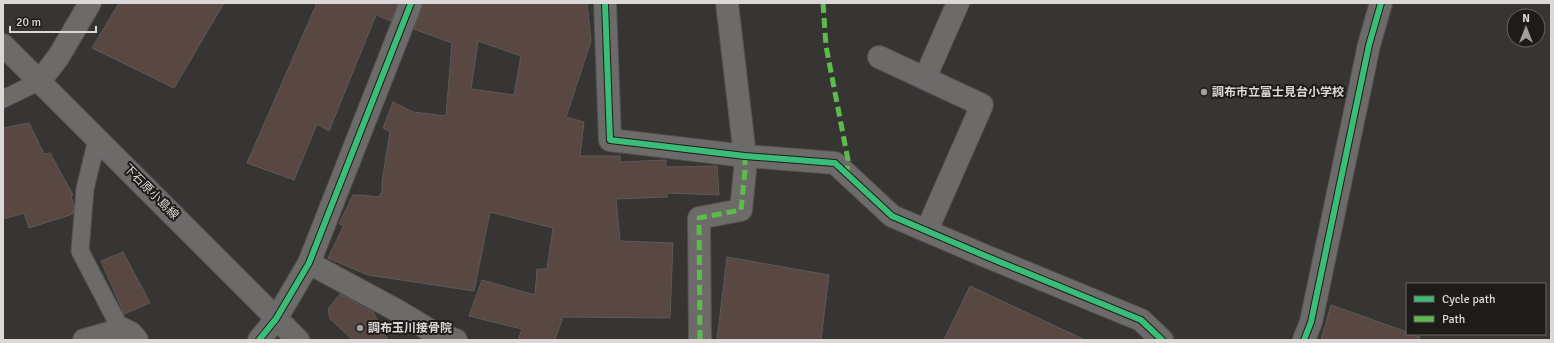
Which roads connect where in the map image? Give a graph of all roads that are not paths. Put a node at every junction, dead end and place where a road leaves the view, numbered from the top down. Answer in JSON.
{"nodes":[{"id":1,"x":90,"y":3,"type":"edge"},
{"id":2,"x":411,"y":3,"type":"edge"},
{"id":3,"x":605,"y":3,"type":"edge"},
{"id":4,"x":728,"y":3,"type":"edge"},
{"id":5,"x":958,"y":3,"type":"edge"},
{"id":6,"x":1381,"y":3,"type":"edge"},
{"id":7,"x":3,"y":45,"type":"edge"},
{"id":8,"x":879,"y":57,"type":"dead end"},
{"id":9,"x":925,"y":78,"type":"junction"},
{"id":10,"x":40,"y":81,"type":"junction"},
{"id":11,"x":3,"y":99,"type":"edge"},
{"id":12,"x":97,"y":139,"type":"junction"},
{"id":13,"x":745,"y":156,"type":"junction"},
{"id":14,"x":926,"y":230,"type":"junction"},
{"id":15,"x":309,"y":263,"type":"junction"},
{"id":16,"x":276,"y":319,"type":"junction"},
{"id":17,"x":130,"y":334,"type":"edge"},
{"id":18,"x":84,"y":340,"type":"edge"},
{"id":19,"x":259,"y":340,"type":"edge"},
{"id":20,"x":298,"y":340,"type":"edge"},
{"id":21,"x":456,"y":340,"type":"edge"},
{"id":22,"x":700,"y":340,"type":"edge"},
{"id":23,"x":1162,"y":340,"type":"edge"},
{"id":24,"x":1304,"y":340,"type":"edge"}],
"edges":[{"from":1,"to":10,"type":"street"},
{"from":2,"to":15,"type":"street"},
{"from":3,"to":13,"type":"street"},
{"from":4,"to":13,"type":"street"},
{"from":5,"to":9,"type":"street"},
{"from":6,"to":24,"type":"street"},
{"from":7,"to":10,"type":"street","name":"下石原小島線"},
{"from":8,"to":9,"type":"street"},
{"from":9,"to":14,"type":"street"},
{"from":10,"to":11,"type":"lane"},
{"from":10,"to":12,"type":"street","name":"下石原小島線"},
{"from":12,"to":16,"type":"street","name":"下石原小島線"},
{"from":12,"to":17,"type":"lane"},
{"from":13,"to":14,"type":"street"},
{"from":13,"to":22,"type":"street"},
{"from":14,"to":23,"type":"street"},
{"from":15,"to":16,"type":"street"},
{"from":15,"to":21,"type":"street"},
{"from":16,"to":19,"type":"street"},
{"from":16,"to":20,"type":"street","name":"下石原小島線"},
{"from":17,"to":18,"type":"street"}]}
